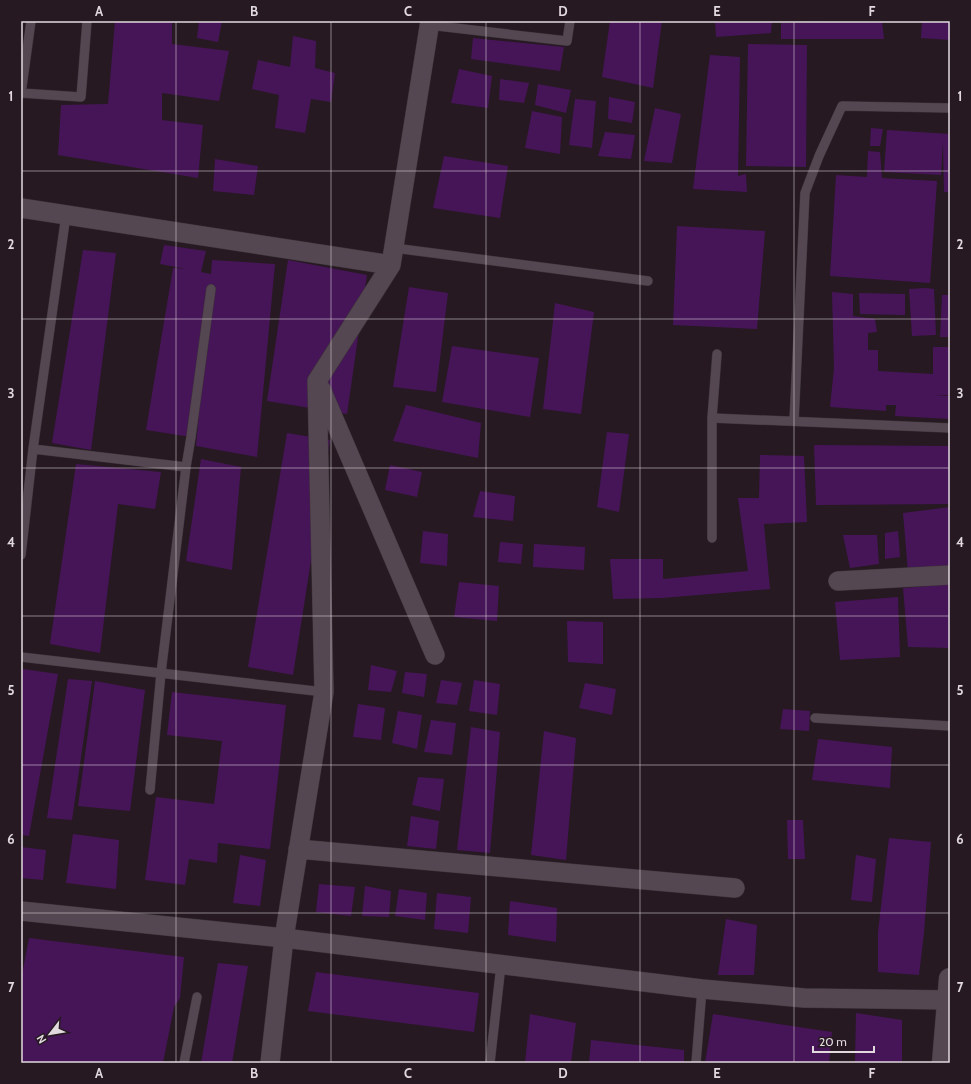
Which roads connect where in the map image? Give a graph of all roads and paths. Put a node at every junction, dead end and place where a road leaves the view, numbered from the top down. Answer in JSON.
{"nodes":[{"id":1,"x":31,"y":21,"type":"edge"},
{"id":2,"x":87,"y":21,"type":"edge"},
{"id":3,"x":570,"y":21,"type":"edge"},
{"id":4,"x":429,"y":23,"type":"edge"},
{"id":5,"x":23,"y":51,"type":"edge"},
{"id":6,"x":21,"y":93,"type":"edge"},
{"id":7,"x":950,"y":108,"type":"edge"},
{"id":8,"x":21,"y":208,"type":"edge"},
{"id":9,"x":66,"y":215,"type":"junction"},
{"id":10,"x":393,"y":257,"type":"junction"},
{"id":11,"x":648,"y":281,"type":"dead end"},
{"id":12,"x":211,"y":289,"type":"dead end"},
{"id":13,"x":717,"y":354,"type":"dead end"},
{"id":14,"x":317,"y":381,"type":"junction"},
{"id":15,"x":712,"y":418,"type":"junction"},
{"id":16,"x":794,"y":421,"type":"junction"},
{"id":17,"x":950,"y":428,"type":"edge"},
{"id":18,"x":33,"y":448,"type":"junction"},
{"id":19,"x":186,"y":467,"type":"junction"},
{"id":20,"x":712,"y":538,"type":"dead end"},
{"id":21,"x":21,"y":555,"type":"edge"},
{"id":22,"x":950,"y":575,"type":"edge"},
{"id":23,"x":838,"y":581,"type":"dead end"},
{"id":24,"x":435,"y":655,"type":"dead end"},
{"id":25,"x":21,"y":657,"type":"edge"},
{"id":26,"x":161,"y":673,"type":"junction"},
{"id":27,"x":324,"y":692,"type":"junction"},
{"id":28,"x":815,"y":718,"type":"dead end"},
{"id":29,"x":950,"y":726,"type":"edge"},
{"id":30,"x":150,"y":790,"type":"dead end"},
{"id":31,"x":298,"y":849,"type":"junction"},
{"id":32,"x":735,"y":888,"type":"dead end"},
{"id":33,"x":21,"y":911,"type":"edge"},
{"id":34,"x":284,"y":938,"type":"junction"},
{"id":35,"x":501,"y":965,"type":"junction"},
{"id":36,"x":702,"y":989,"type":"junction"},
{"id":37,"x":949,"y":993,"type":"edge"},
{"id":38,"x":197,"y":996,"type":"dead end"},
{"id":39,"x":184,"y":1063,"type":"edge"},
{"id":40,"x":270,"y":1063,"type":"edge"},
{"id":41,"x":490,"y":1063,"type":"edge"},
{"id":42,"x":696,"y":1063,"type":"edge"},
{"id":43,"x":943,"y":1063,"type":"edge"}],
"edges":[{"from":1,"to":5,"type":"lane"},
{"from":2,"to":6,"type":"lane"},
{"from":3,"to":4,"type":"lane"},
{"from":4,"to":10,"type":"street"},
{"from":5,"to":6,"type":"lane"},
{"from":7,"to":16,"type":"lane"},
{"from":8,"to":9,"type":"street"},
{"from":9,"to":10,"type":"street"},
{"from":9,"to":18,"type":"lane"},
{"from":10,"to":11,"type":"lane"},
{"from":10,"to":14,"type":"street"},
{"from":12,"to":19,"type":"lane"},
{"from":13,"to":15,"type":"lane"},
{"from":14,"to":24,"type":"street"},
{"from":14,"to":27,"type":"street"},
{"from":15,"to":16,"type":"lane"},
{"from":15,"to":20,"type":"lane"},
{"from":16,"to":17,"type":"lane"},
{"from":18,"to":19,"type":"lane"},
{"from":18,"to":21,"type":"lane"},
{"from":19,"to":26,"type":"lane"},
{"from":22,"to":23,"type":"street"},
{"from":25,"to":26,"type":"lane"},
{"from":26,"to":27,"type":"lane"},
{"from":26,"to":30,"type":"lane"},
{"from":27,"to":31,"type":"street"},
{"from":28,"to":29,"type":"lane"},
{"from":31,"to":32,"type":"street"},
{"from":31,"to":34,"type":"street"},
{"from":33,"to":34,"type":"street"},
{"from":34,"to":35,"type":"street"},
{"from":34,"to":40,"type":"street"},
{"from":35,"to":36,"type":"street"},
{"from":35,"to":41,"type":"lane"},
{"from":36,"to":37,"type":"street"},
{"from":36,"to":42,"type":"lane"},
{"from":37,"to":43,"type":"street"},
{"from":38,"to":39,"type":"lane"}]}
